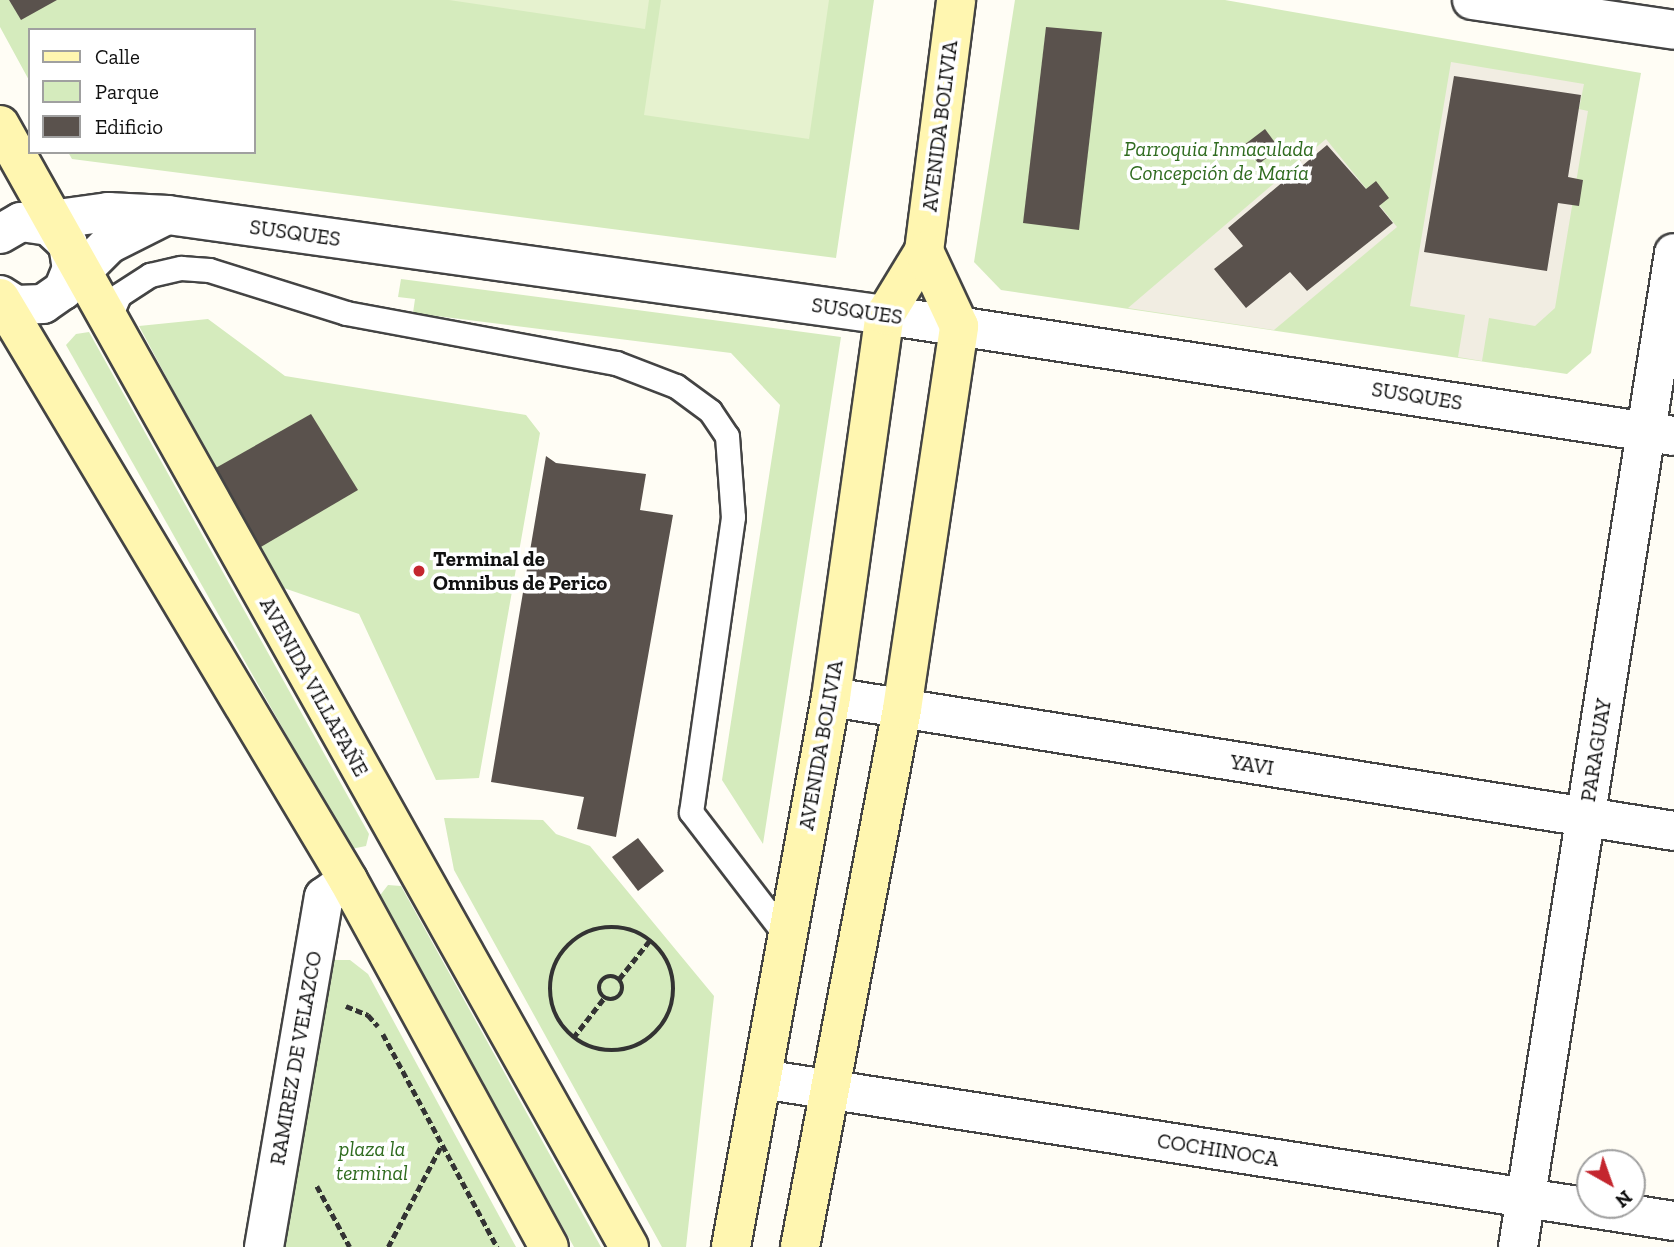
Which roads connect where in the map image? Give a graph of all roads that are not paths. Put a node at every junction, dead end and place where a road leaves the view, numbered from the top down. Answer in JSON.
{"nodes":[{"id":1,"x":956,"y":0,"type":"edge"},
{"id":2,"x":1472,"y":0,"type":"edge"},
{"id":3,"x":1674,"y":30,"type":"edge"},
{"id":4,"x":0,"y":125,"type":"edge"},
{"id":5,"x":168,"y":215,"type":"junction"},
{"id":6,"x":0,"y":234,"type":"edge"},
{"id":7,"x":924,"y":251,"type":"junction"},
{"id":8,"x":1674,"y":253,"type":"edge"},
{"id":9,"x":34,"y":276,"type":"edge"},
{"id":10,"x":885,"y":315,"type":"junction"},
{"id":11,"x":109,"y":319,"type":"junction"},
{"id":12,"x":959,"y":326,"type":"junction"},
{"id":13,"x":1660,"y":434,"type":"edge"},
{"id":14,"x":831,"y":697,"type":"junction"},
{"id":15,"x":901,"y":709,"type":"junction"},
{"id":16,"x":1586,"y":817,"type":"junction"},
{"id":17,"x":1674,"y":831,"type":"edge"},
{"id":18,"x":348,"y":880,"type":"junction"},
{"id":19,"x":786,"y":936,"type":"junction"},
{"id":20,"x":762,"y":1079,"type":"junction"},
{"id":21,"x":829,"y":1090,"type":"junction"},
{"id":22,"x":1526,"y":1198,"type":"junction"},
{"id":23,"x":1674,"y":1221,"type":"edge"},
{"id":24,"x":264,"y":1247,"type":"edge"},
{"id":25,"x":549,"y":1247,"type":"edge"},
{"id":26,"x":629,"y":1247,"type":"edge"},
{"id":27,"x":731,"y":1247,"type":"edge"},
{"id":28,"x":800,"y":1247,"type":"edge"},
{"id":29,"x":1518,"y":1247,"type":"edge"}],
"edges":[{"from":1,"to":7,"type":"street","name":"AVENIDA BOLIVIA"},
{"from":2,"to":3,"type":"street"},
{"from":4,"to":9,"type":"street","name":"AVENIDA VILLAFAÑE"},
{"from":5,"to":9,"type":"street"},
{"from":5,"to":9,"type":"street","name":"SUSQUES"},
{"from":5,"to":10,"type":"street","name":"SUSQUES"},
{"from":6,"to":9,"type":"street","name":"SUSQUES"},
{"from":7,"to":10,"type":"street","name":"AVENIDA BOLIVIA"},
{"from":7,"to":12,"type":"street"},
{"from":8,"to":13,"type":"street","name":"PARAGUAY"},
{"from":9,"to":11,"type":"street","name":"AVENIDA VILLAFAÑE"},
{"from":9,"to":18,"type":"street","name":"AVENIDA VILLAFAÑE"},
{"from":10,"to":12,"type":"street","name":"SUSQUES"},
{"from":10,"to":14,"type":"street","name":"AVENIDA BOLIVIA"},
{"from":11,"to":19,"type":"lane"},
{"from":11,"to":26,"type":"street","name":"AVENIDA VILLAFAÑE"},
{"from":12,"to":13,"type":"street","name":"SUSQUES"},
{"from":12,"to":15,"type":"street"},
{"from":13,"to":16,"type":"street","name":"PARAGUAY"},
{"from":14,"to":15,"type":"street","name":"YAVI"},
{"from":14,"to":19,"type":"street","name":"AVENIDA BOLIVIA"},
{"from":15,"to":16,"type":"street","name":"YAVI"},
{"from":15,"to":21,"type":"street"},
{"from":16,"to":17,"type":"street","name":"YAVI"},
{"from":16,"to":22,"type":"street","name":"PARAGUAY"},
{"from":18,"to":24,"type":"street","name":"RAMIREZ DE VELAZCO"},
{"from":18,"to":25,"type":"street","name":"AVENIDA VILLAFAÑE"},
{"from":19,"to":20,"type":"street","name":"AVENIDA BOLIVIA"},
{"from":20,"to":21,"type":"street","name":"COCHINOCA"},
{"from":20,"to":27,"type":"street","name":"AVENIDA BOLIVIA"},
{"from":21,"to":22,"type":"street","name":"COCHINOCA"},
{"from":21,"to":28,"type":"street"},
{"from":22,"to":23,"type":"street","name":"COCHINOCA"},
{"from":22,"to":29,"type":"street","name":"PARAGUAY"}]}
